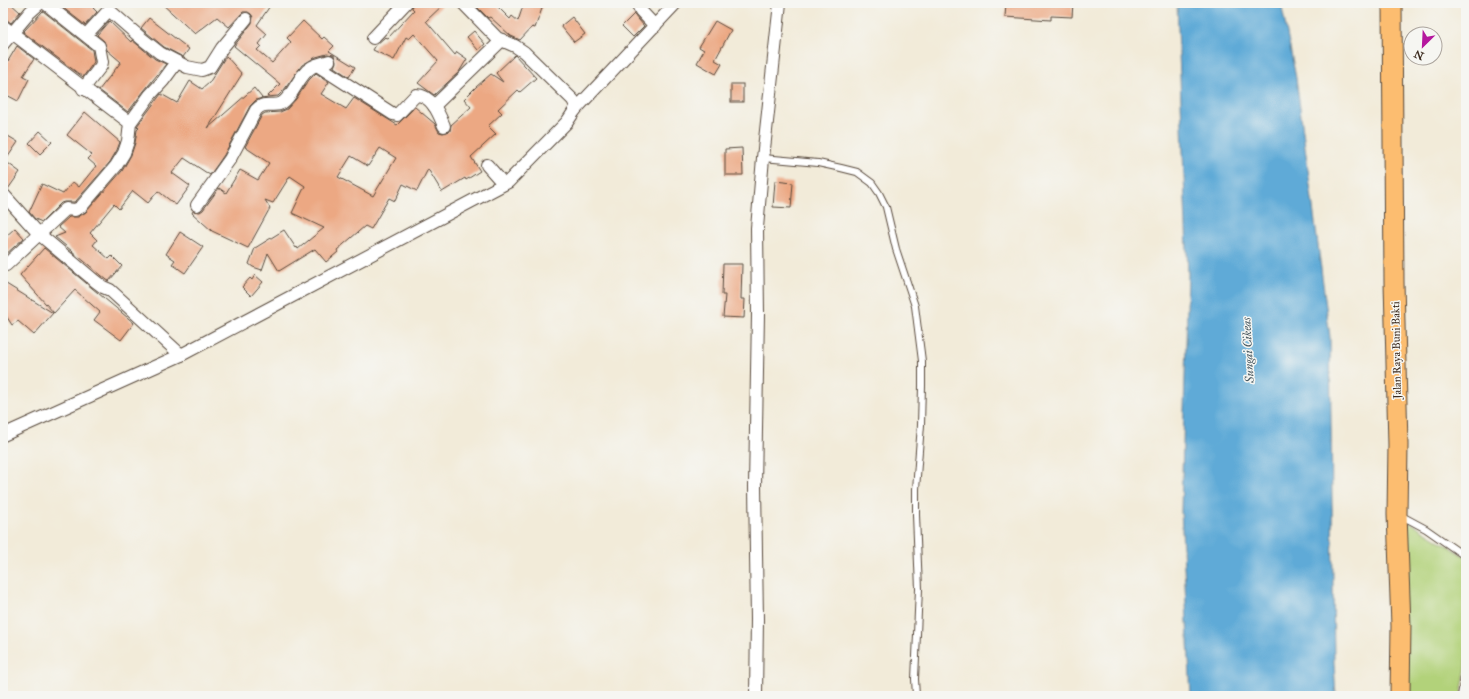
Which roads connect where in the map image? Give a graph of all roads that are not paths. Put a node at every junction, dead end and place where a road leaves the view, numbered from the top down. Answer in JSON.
{"nodes":[{"id":1,"x":40,"y":3,"type":"edge"},
{"id":2,"x":45,"y":3,"type":"edge"},
{"id":3,"x":406,"y":3,"type":"edge"},
{"id":4,"x":463,"y":3,"type":"edge"},
{"id":5,"x":637,"y":3,"type":"edge"},
{"id":6,"x":676,"y":3,"type":"edge"},
{"id":7,"x":780,"y":3,"type":"edge"},
{"id":8,"x":1392,"y":3,"type":"edge"},
{"id":9,"x":246,"y":20,"type":"dead end"},
{"id":10,"x":655,"y":26,"type":"junction"},
{"id":11,"x":8,"y":29,"type":"edge"},
{"id":12,"x":86,"y":35,"type":"junction"},
{"id":13,"x":373,"y":38,"type":"dead end"},
{"id":14,"x":502,"y":40,"type":"junction"},
{"id":15,"x":3,"y":44,"type":"edge"},
{"id":16,"x":329,"y":61,"type":"dead end"},
{"id":17,"x":177,"y":62,"type":"junction"},
{"id":18,"x":317,"y":65,"type":"junction"},
{"id":19,"x":83,"y":89,"type":"junction"},
{"id":20,"x":434,"y":106,"type":"junction"},
{"id":21,"x":575,"y":110,"type":"junction"},
{"id":22,"x":130,"y":123,"type":"junction"},
{"id":23,"x":444,"y":126,"type":"dead end"},
{"id":24,"x":763,"y":158,"type":"junction"},
{"id":25,"x":487,"y":165,"type":"dead end"},
{"id":26,"x":504,"y":183,"type":"junction"},
{"id":27,"x":3,"y":194,"type":"edge"},
{"id":28,"x":197,"y":205,"type":"dead end"},
{"id":29,"x":38,"y":234,"type":"junction"},
{"id":30,"x":6,"y":265,"type":"dead end"},
{"id":31,"x":181,"y":355,"type":"junction"},
{"id":32,"x":3,"y":435,"type":"edge"},
{"id":33,"x":1397,"y":514,"type":"junction"},
{"id":34,"x":1466,"y":557,"type":"edge"},
{"id":35,"x":1466,"y":666,"type":"edge"},
{"id":36,"x":756,"y":696,"type":"edge"},
{"id":37,"x":916,"y":696,"type":"edge"},
{"id":38,"x":1400,"y":696,"type":"edge"},
{"id":39,"x":1461,"y":696,"type":"edge"}],
"edges":[{"from":1,"to":11,"type":"street"},
{"from":2,"to":12,"type":"street"},
{"from":3,"to":13,"type":"street"},
{"from":4,"to":14,"type":"street"},
{"from":5,"to":10,"type":"street"},
{"from":6,"to":10,"type":"street"},
{"from":7,"to":24,"type":"street"},
{"from":8,"to":33,"type":"main road","name":"Jalan Raya Buni Bakti"},
{"from":9,"to":17,"type":"street"},
{"from":10,"to":21,"type":"street"},
{"from":11,"to":15,"type":"street"},
{"from":11,"to":19,"type":"street"},
{"from":12,"to":17,"type":"street"},
{"from":12,"to":19,"type":"street"},
{"from":14,"to":20,"type":"street"},
{"from":14,"to":21,"type":"street"},
{"from":16,"to":18,"type":"street"},
{"from":17,"to":22,"type":"street"},
{"from":18,"to":20,"type":"street"},
{"from":18,"to":28,"type":"street"},
{"from":19,"to":22,"type":"street"},
{"from":20,"to":23,"type":"street"},
{"from":21,"to":26,"type":"street"},
{"from":22,"to":29,"type":"street"},
{"from":24,"to":36,"type":"street"},
{"from":24,"to":37,"type":"lane"},
{"from":25,"to":26,"type":"street"},
{"from":26,"to":31,"type":"street"},
{"from":27,"to":29,"type":"street"},
{"from":29,"to":30,"type":"street"},
{"from":29,"to":31,"type":"street"},
{"from":31,"to":32,"type":"street"},
{"from":33,"to":34,"type":"lane"},
{"from":33,"to":38,"type":"main road","name":"Jalan Raya Buni Bakti"},
{"from":35,"to":39,"type":"lane"}]}
